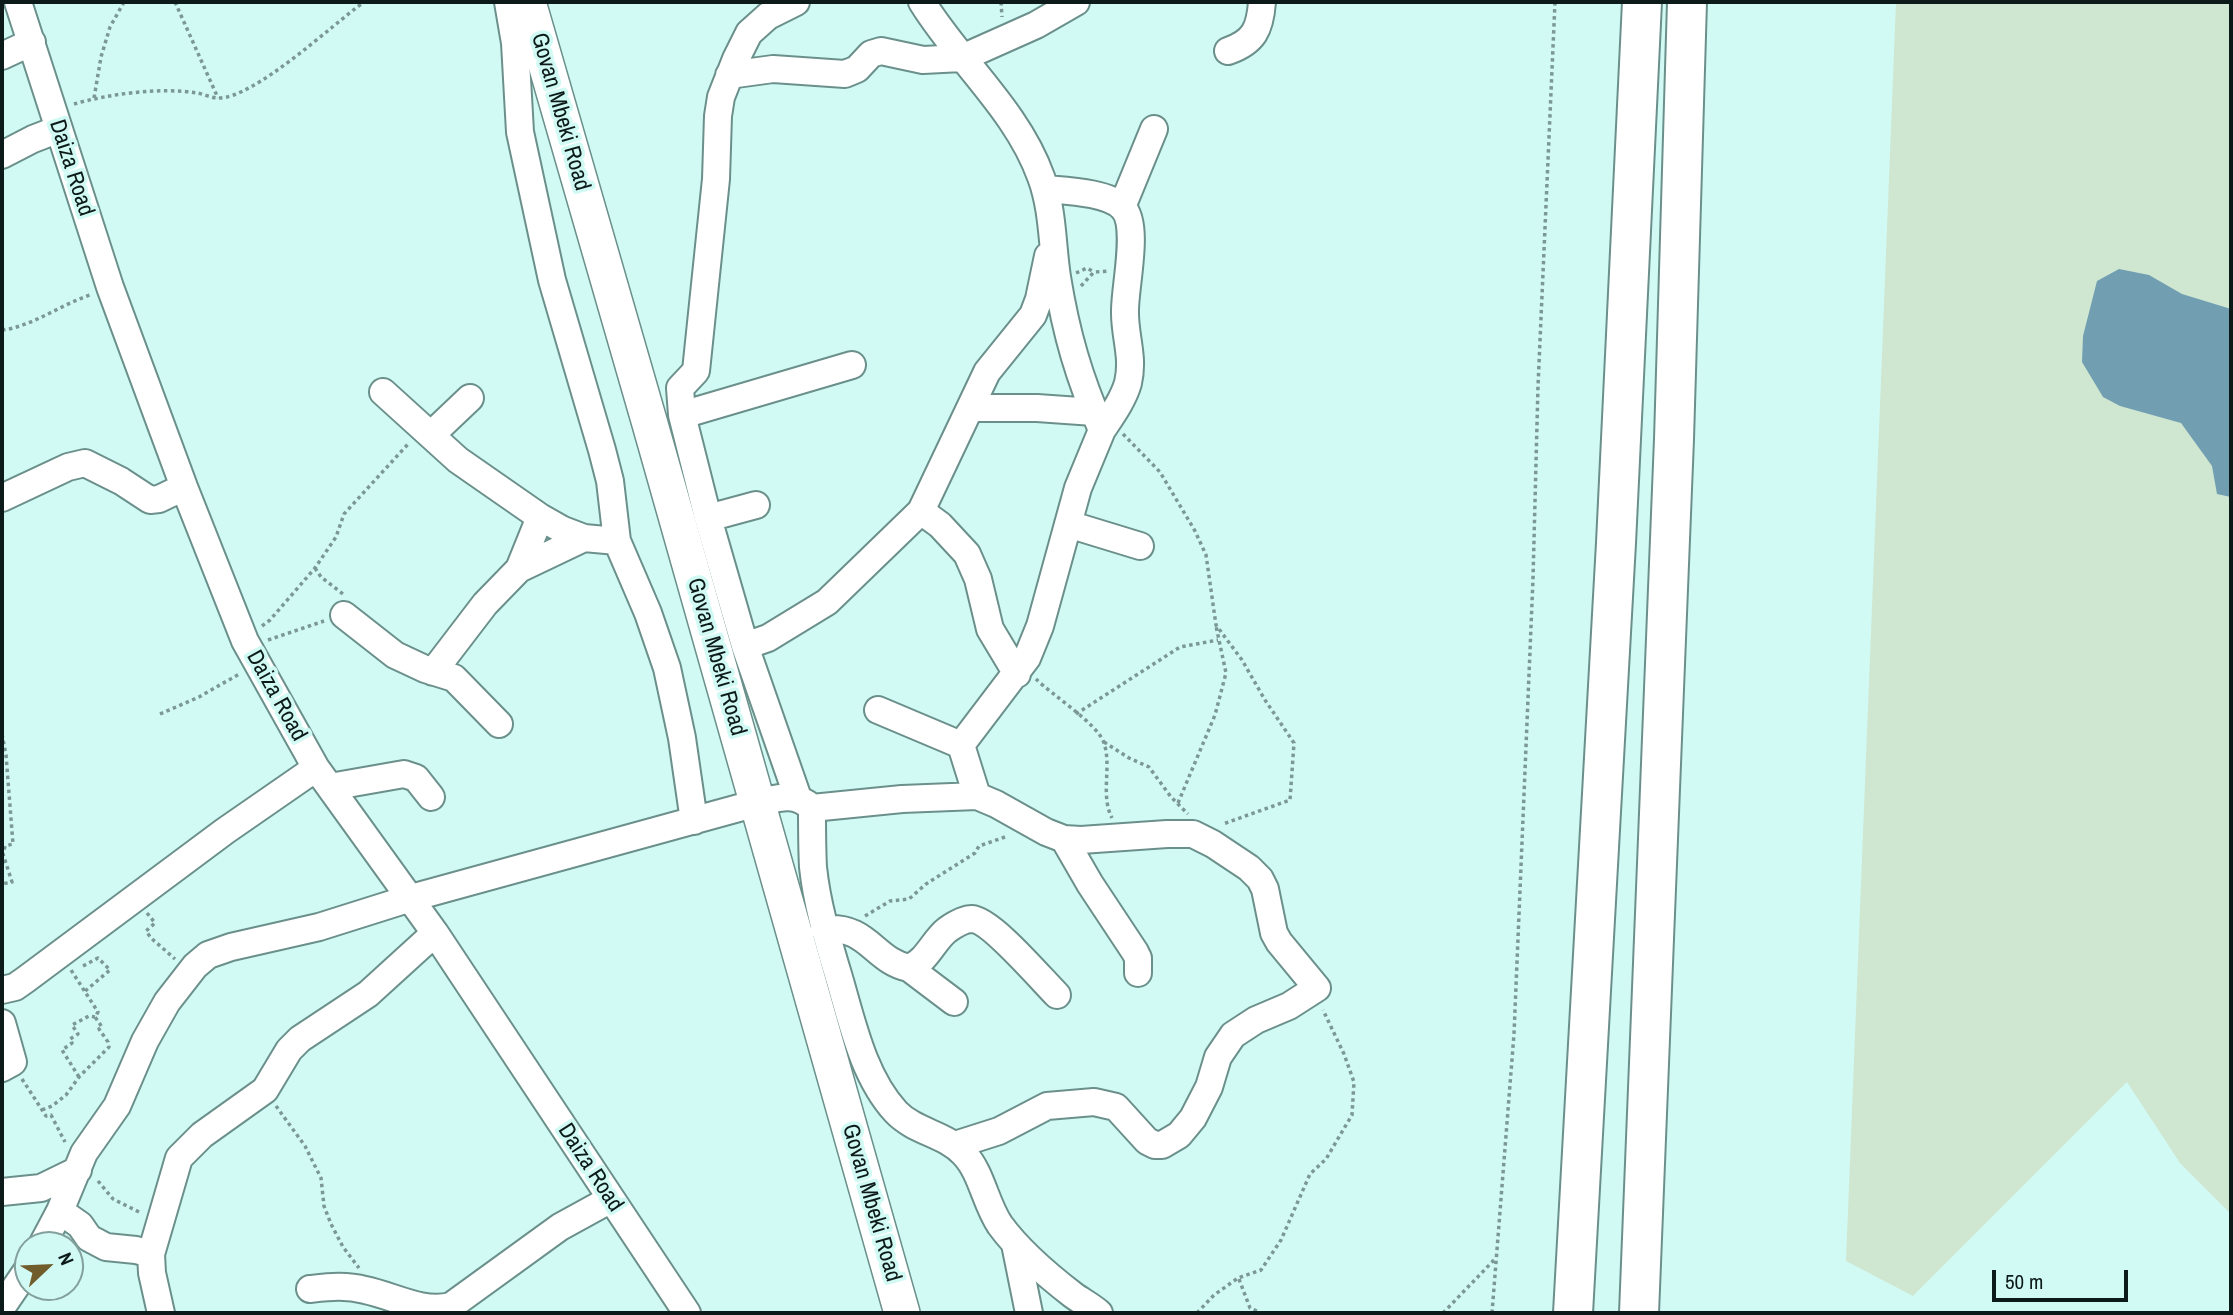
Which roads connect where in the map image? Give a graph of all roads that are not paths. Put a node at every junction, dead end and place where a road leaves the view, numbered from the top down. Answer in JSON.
{"nodes":[{"id":1,"x":18,"y":2,"type":"edge"},
{"id":2,"x":508,"y":2,"type":"edge"},
{"id":3,"x":528,"y":2,"type":"edge"},
{"id":4,"x":796,"y":2,"type":"edge"},
{"id":5,"x":922,"y":2,"type":"edge"},
{"id":6,"x":1076,"y":2,"type":"edge"},
{"id":7,"x":1262,"y":2,"type":"edge"},
{"id":8,"x":1643,"y":2,"type":"edge"},
{"id":9,"x":1687,"y":2,"type":"edge"},
{"id":10,"x":32,"y":42,"type":"junction"},
{"id":11,"x":1228,"y":51,"type":"dead end"},
{"id":12,"x":2,"y":56,"type":"edge"},
{"id":13,"x":962,"y":58,"type":"junction"},
{"id":14,"x":729,"y":75,"type":"junction"},
{"id":15,"x":55,"y":120,"type":"junction"},
{"id":16,"x":1154,"y":130,"type":"dead end"},
{"id":17,"x":2,"y":155,"type":"edge"},
{"id":18,"x":1045,"y":189,"type":"junction"},
{"id":19,"x":1122,"y":207,"type":"junction"},
{"id":20,"x":1052,"y":237,"type":"junction"},
{"id":21,"x":852,"y":365,"type":"dead end"},
{"id":22,"x":383,"y":392,"type":"dead end"},
{"id":23,"x":471,"y":398,"type":"dead end"},
{"id":24,"x":971,"y":408,"type":"junction"},
{"id":25,"x":682,"y":415,"type":"junction"},
{"id":26,"x":1102,"y":421,"type":"junction"},
{"id":27,"x":427,"y":431,"type":"junction"},
{"id":28,"x":184,"y":487,"type":"junction"},
{"id":29,"x":2,"y":498,"type":"edge"},
{"id":30,"x":756,"y":505,"type":"dead end"},
{"id":31,"x":921,"y":511,"type":"junction"},
{"id":32,"x":540,"y":517,"type":"junction"},
{"id":33,"x":708,"y":518,"type":"junction"},
{"id":34,"x":1068,"y":524,"type":"junction"},
{"id":35,"x":584,"y":538,"type":"junction"},
{"id":36,"x":617,"y":541,"type":"junction"},
{"id":37,"x":1140,"y":546,"type":"dead end"},
{"id":38,"x":519,"y":569,"type":"junction"},
{"id":39,"x":344,"y":615,"type":"road end"},
{"id":40,"x":745,"y":646,"type":"junction"},
{"id":41,"x":1020,"y":670,"type":"junction"},
{"id":42,"x":433,"y":672,"type":"junction"},
{"id":43,"x":878,"y":710,"type":"dead end"},
{"id":44,"x":499,"y":724,"type":"dead end"},
{"id":45,"x":961,"y":745,"type":"junction"},
{"id":46,"x":323,"y":777,"type":"junction"},
{"id":47,"x":977,"y":796,"type":"junction"},
{"id":48,"x":431,"y":797,"type":"dead end"},
{"id":49,"x":757,"y":803,"type":"junction"},
{"id":50,"x":805,"y":803,"type":"junction"},
{"id":51,"x":694,"y":821,"type":"junction"},
{"id":52,"x":1064,"y":839,"type":"junction"},
{"id":53,"x":411,"y":898,"type":"junction"},
{"id":54,"x":831,"y":928,"type":"junction"},
{"id":55,"x":435,"y":933,"type":"junction"},
{"id":56,"x":909,"y":968,"type":"junction"},
{"id":57,"x":1138,"y":973,"type":"dead end"},
{"id":58,"x":2,"y":990,"type":"edge"},
{"id":59,"x":1056,"y":995,"type":"dead end"},
{"id":60,"x":954,"y":1002,"type":"dead end"},
{"id":61,"x":2,"y":1023,"type":"edge"},
{"id":62,"x":7,"y":1065,"type":"edge"},
{"id":63,"x":955,"y":1146,"type":"junction"},
{"id":64,"x":78,"y":1170,"type":"junction"},
{"id":65,"x":2,"y":1192,"type":"edge"},
{"id":66,"x":611,"y":1199,"type":"junction"},
{"id":67,"x":60,"y":1212,"type":"junction"},
{"id":68,"x":50,"y":1231,"type":"edge"},
{"id":69,"x":1015,"y":1244,"type":"junction"},
{"id":70,"x":151,"y":1254,"type":"junction"},
{"id":71,"x":14,"y":1289,"type":"edge"},
{"id":72,"x":310,"y":1289,"type":"dead end"},
{"id":73,"x":2,"y":1307,"type":"edge"},
{"id":74,"x":676,"y":1307,"type":"edge"},
{"id":75,"x":416,"y":1310,"type":"edge"},
{"id":76,"x":162,"y":1313,"type":"edge"},
{"id":77,"x":902,"y":1313,"type":"edge"},
{"id":78,"x":1029,"y":1313,"type":"edge"},
{"id":79,"x":1099,"y":1313,"type":"edge"},
{"id":80,"x":1573,"y":1313,"type":"edge"},
{"id":81,"x":1639,"y":1313,"type":"edge"}],
"edges":[{"from":1,"to":10,"type":"street","name":"Daiza Road"},
{"from":2,"to":36,"type":"street"},
{"from":3,"to":49,"type":"main road","name":"Govan Mbeki Road"},
{"from":4,"to":14,"type":"street"},
{"from":5,"to":13,"type":"street"},
{"from":6,"to":13,"type":"street"},
{"from":7,"to":11,"type":"street"},
{"from":8,"to":80,"type":"highway"},
{"from":9,"to":81,"type":"highway"},
{"from":10,"to":12,"type":"street"},
{"from":10,"to":15,"type":"street","name":"Daiza Road"},
{"from":13,"to":14,"type":"street"},
{"from":13,"to":18,"type":"street"},
{"from":14,"to":25,"type":"street"},
{"from":15,"to":17,"type":"street"},
{"from":15,"to":28,"type":"street","name":"Daiza Road"},
{"from":16,"to":19,"type":"street"},
{"from":18,"to":19,"type":"street"},
{"from":18,"to":20,"type":"street"},
{"from":19,"to":26,"type":"street"},
{"from":20,"to":24,"type":"street"},
{"from":20,"to":26,"type":"street"},
{"from":21,"to":25,"type":"street"},
{"from":22,"to":27,"type":"street"},
{"from":23,"to":27,"type":"street"},
{"from":24,"to":26,"type":"street"},
{"from":24,"to":31,"type":"street"},
{"from":25,"to":33,"type":"street"},
{"from":26,"to":34,"type":"street"},
{"from":27,"to":32,"type":"street"},
{"from":28,"to":29,"type":"street"},
{"from":28,"to":46,"type":"street","name":"Daiza Road"},
{"from":30,"to":33,"type":"street"},
{"from":31,"to":40,"type":"street"},
{"from":31,"to":41,"type":"street"},
{"from":32,"to":35,"type":"street"},
{"from":32,"to":38,"type":"street"},
{"from":33,"to":40,"type":"street"},
{"from":34,"to":37,"type":"street"},
{"from":34,"to":41,"type":"street"},
{"from":35,"to":36,"type":"street"},
{"from":35,"to":38,"type":"street"},
{"from":36,"to":51,"type":"street"},
{"from":38,"to":42,"type":"street"},
{"from":39,"to":42,"type":"street"},
{"from":40,"to":50,"type":"street"},
{"from":41,"to":45,"type":"street"},
{"from":42,"to":44,"type":"street"},
{"from":43,"to":45,"type":"street"},
{"from":45,"to":47,"type":"street"},
{"from":46,"to":48,"type":"street"},
{"from":46,"to":53,"type":"street","name":"Daiza Road"},
{"from":46,"to":58,"type":"street"},
{"from":47,"to":50,"type":"street"},
{"from":47,"to":52,"type":"street"},
{"from":49,"to":50,"type":"street"},
{"from":49,"to":51,"type":"street"},
{"from":49,"to":77,"type":"main road","name":"Govan Mbeki Road"},
{"from":50,"to":54,"type":"street"},
{"from":51,"to":53,"type":"street"},
{"from":52,"to":57,"type":"street"},
{"from":52,"to":63,"type":"street"},
{"from":53,"to":55,"type":"street","name":"Daiza Road"},
{"from":53,"to":64,"type":"street"},
{"from":54,"to":56,"type":"street"},
{"from":54,"to":63,"type":"street"},
{"from":55,"to":66,"type":"street","name":"Daiza Road"},
{"from":55,"to":70,"type":"street"},
{"from":56,"to":59,"type":"street"},
{"from":56,"to":60,"type":"street"},
{"from":61,"to":62,"type":"street"},
{"from":63,"to":69,"type":"street"},
{"from":64,"to":65,"type":"street"},
{"from":64,"to":67,"type":"street"},
{"from":66,"to":74,"type":"street","name":"Daiza Road"},
{"from":66,"to":75,"type":"street"},
{"from":67,"to":68,"type":"street"},
{"from":67,"to":70,"type":"street"},
{"from":69,"to":78,"type":"street"},
{"from":69,"to":79,"type":"street"},
{"from":70,"to":76,"type":"street"},
{"from":71,"to":73,"type":"street"},
{"from":72,"to":75,"type":"street"}]}
